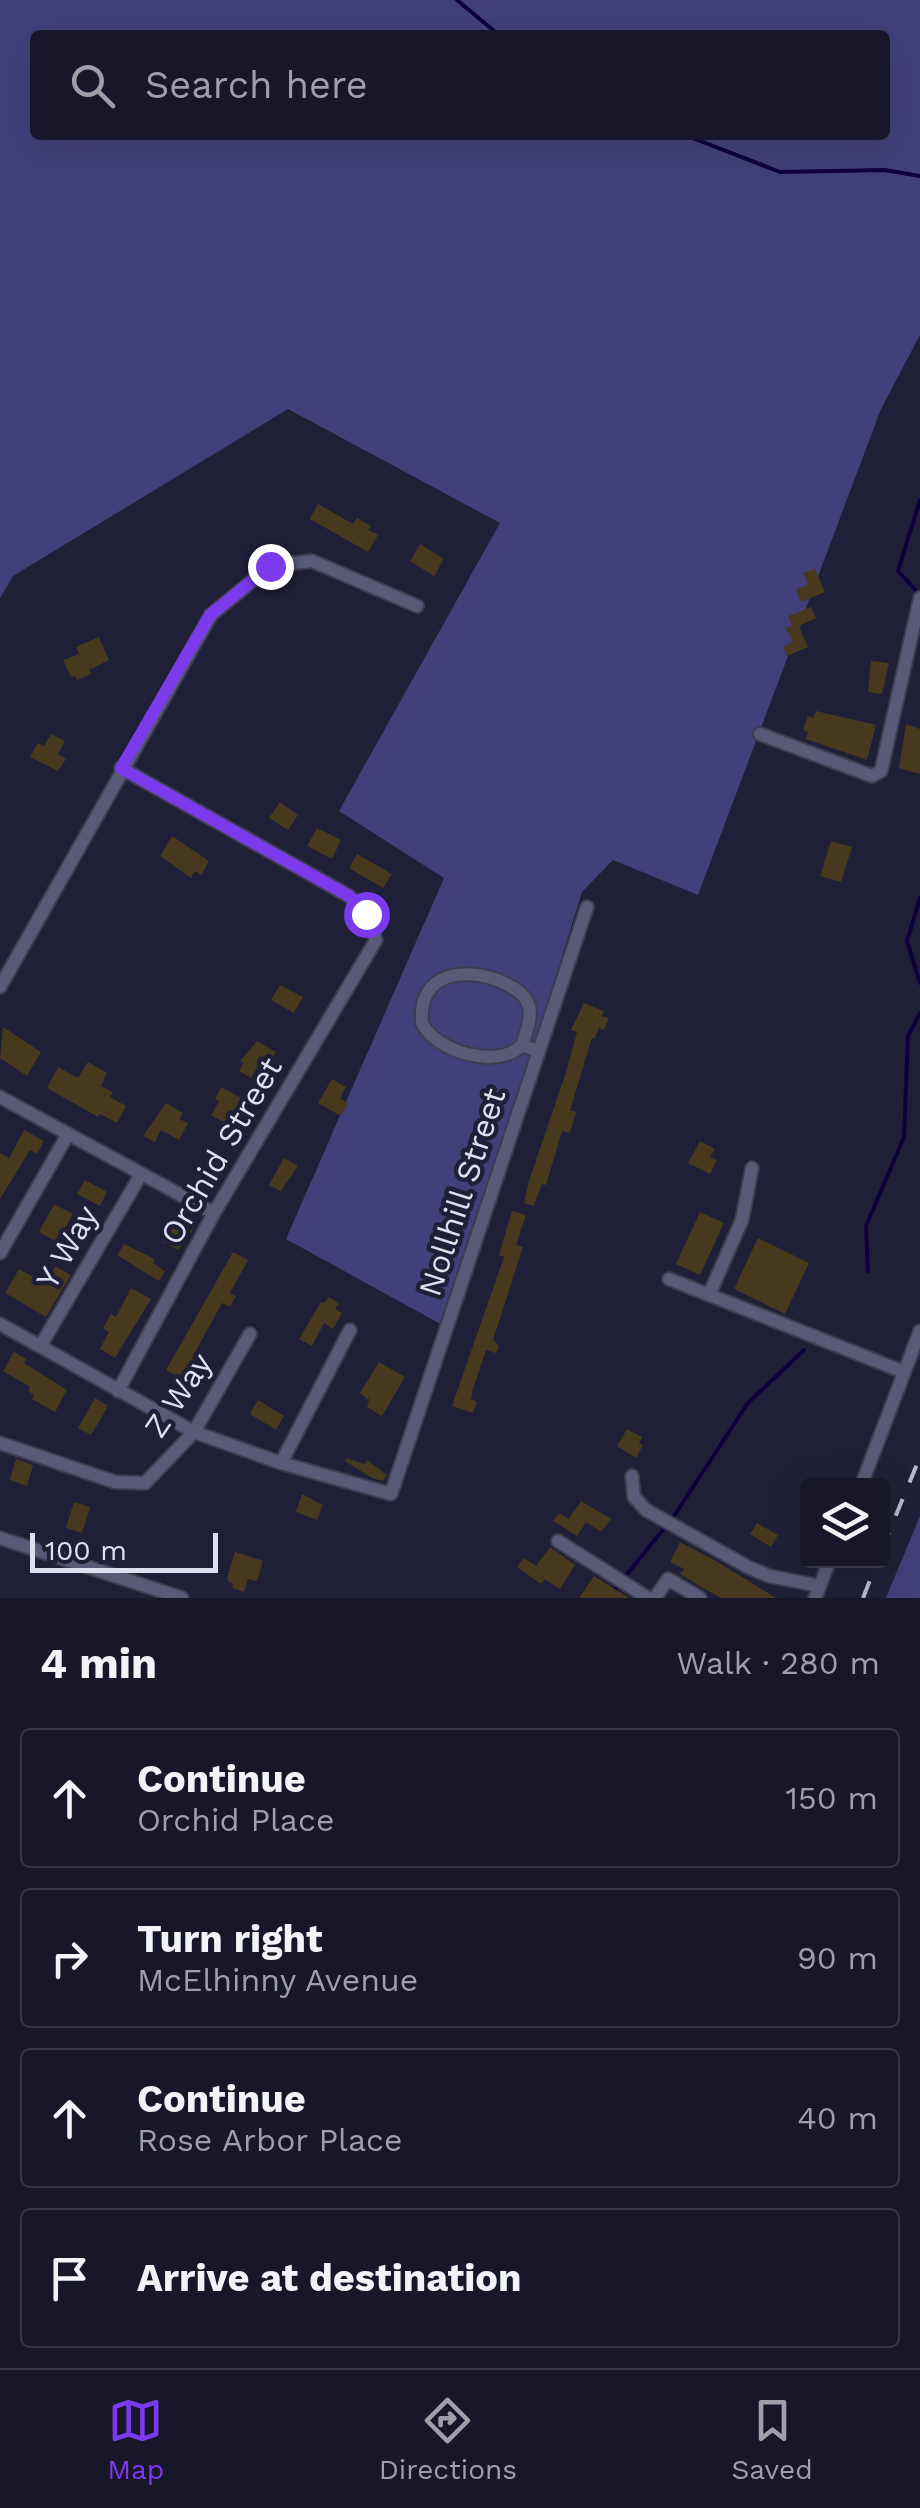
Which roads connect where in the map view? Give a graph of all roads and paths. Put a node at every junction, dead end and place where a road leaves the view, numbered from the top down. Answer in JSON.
{"nodes":[{"id":1,"x":920,"y":598,"type":"edge"},
{"id":2,"x":417,"y":606,"type":"dead end"},
{"id":3,"x":760,"y":734,"type":"dead end"},
{"id":4,"x":121,"y":768,"type":"junction"},
{"id":5,"x":587,"y":907,"type":"dead end"},
{"id":6,"x":0,"y":987,"type":"edge"},
{"id":7,"x":522,"y":1044,"type":"junction"},
{"id":8,"x":538,"y":1050,"type":"junction"},
{"id":9,"x":0,"y":1097,"type":"edge"},
{"id":10,"x":67,"y":1136,"type":"junction"},
{"id":11,"x":752,"y":1168,"type":"dead end"},
{"id":12,"x":140,"y":1176,"type":"junction"},
{"id":13,"x":214,"y":1213,"type":"junction"},
{"id":14,"x":0,"y":1253,"type":"edge"},
{"id":15,"x":669,"y":1279,"type":"dead end"},
{"id":16,"x":709,"y":1294,"type":"junction"},
{"id":17,"x":0,"y":1324,"type":"edge"},
{"id":18,"x":350,"y":1330,"type":"dead end"},
{"id":19,"x":920,"y":1331,"type":"edge"},
{"id":20,"x":250,"y":1334,"type":"dead end"},
{"id":21,"x":41,"y":1345,"type":"junction"},
{"id":22,"x":904,"y":1372,"type":"junction"},
{"id":23,"x":118,"y":1391,"type":"junction"},
{"id":24,"x":194,"y":1432,"type":"junction"},
{"id":25,"x":0,"y":1443,"type":"edge"},
{"id":26,"x":280,"y":1463,"type":"junction"},
{"id":27,"x":632,"y":1476,"type":"dead end"},
{"id":28,"x":864,"y":1478,"type":"edge"},
{"id":29,"x":0,"y":1538,"type":"edge"},
{"id":30,"x":558,"y":1541,"type":"dead end"},
{"id":31,"x":827,"y":1568,"type":"edge"},
{"id":32,"x":817,"y":1592,"type":"edge"},
{"id":33,"x":182,"y":1598,"type":"edge"},
{"id":34,"x":652,"y":1598,"type":"edge"},
{"id":35,"x":700,"y":1598,"type":"edge"}],
"edges":[{"from":1,"to":3,"type":"street"},
{"from":2,"to":4,"type":"street"},
{"from":4,"to":6,"type":"street"},
{"from":4,"to":13,"type":"street","name":"Orchid Street"},
{"from":5,"to":8,"type":"street","name":"Nollhill Street"},
{"from":7,"to":7,"type":"street"},
{"from":7,"to":8,"type":"street"},
{"from":8,"to":26,"type":"street","name":"Nollhill Street"},
{"from":9,"to":10,"type":"street"},
{"from":10,"to":12,"type":"street"},
{"from":10,"to":14,"type":"street"},
{"from":11,"to":16,"type":"street"},
{"from":12,"to":13,"type":"street"},
{"from":12,"to":21,"type":"street","name":"Y Way"},
{"from":13,"to":23,"type":"street","name":"Orchid Street"},
{"from":15,"to":16,"type":"street"},
{"from":16,"to":22,"type":"street"},
{"from":17,"to":21,"type":"street"},
{"from":18,"to":26,"type":"street"},
{"from":19,"to":22,"type":"street"},
{"from":20,"to":24,"type":"street","name":"Z Way"},
{"from":21,"to":23,"type":"street"},
{"from":22,"to":28,"type":"street"},
{"from":23,"to":24,"type":"street"},
{"from":24,"to":25,"type":"street","name":"Z Way"},
{"from":24,"to":26,"type":"street"},
{"from":27,"to":32,"type":"street"},
{"from":29,"to":33,"type":"street"},
{"from":30,"to":34,"type":"street"},
{"from":31,"to":32,"type":"street"},
{"from":34,"to":35,"type":"street"}]}
